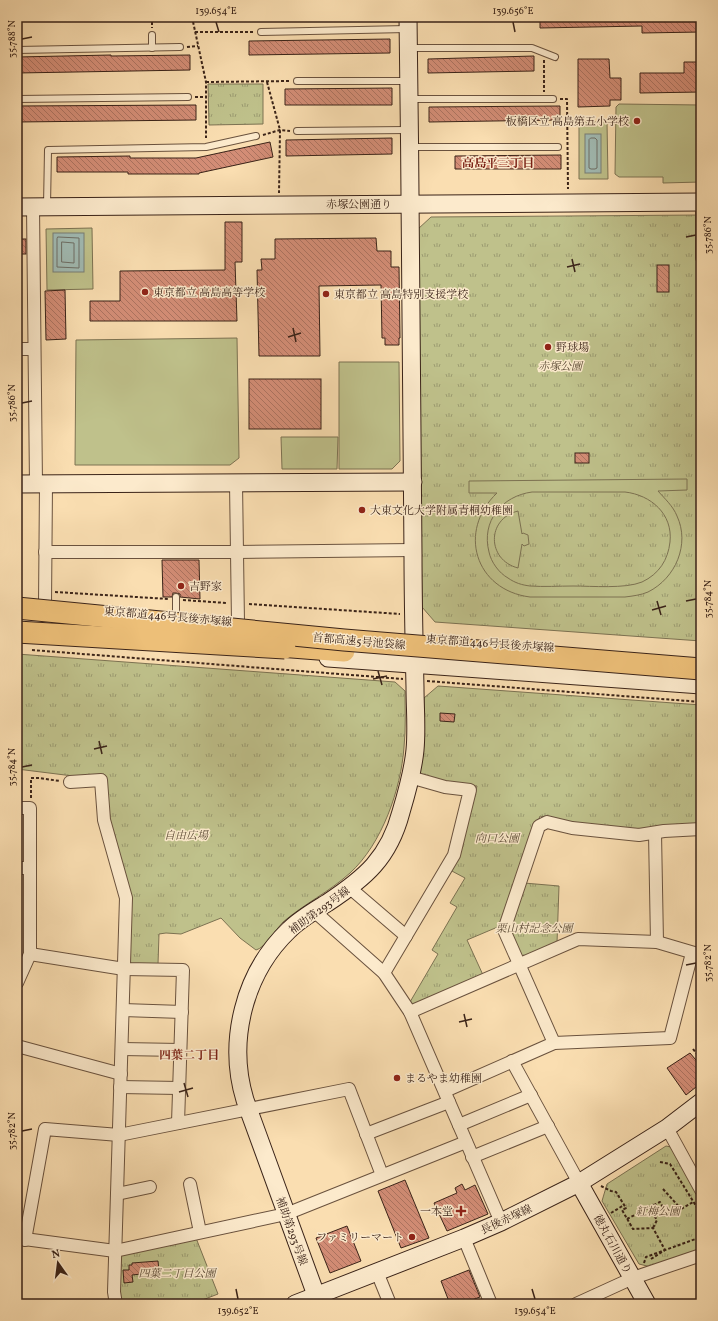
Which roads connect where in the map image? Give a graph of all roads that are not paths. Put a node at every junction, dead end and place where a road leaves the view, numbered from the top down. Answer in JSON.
{"nodes":[{"id":1,"x":408,"y":23,"type":"edge"},
{"id":2,"x":261,"y":32,"type":"road end"},
{"id":3,"x":152,"y":35,"type":"dead end"},
{"id":4,"x":180,"y":47,"type":"dead end"},
{"id":5,"x":152,"y":48,"type":"junction"},
{"id":6,"x":408,"y":48,"type":"junction"},
{"id":7,"x":17,"y":50,"type":"edge"},
{"id":8,"x":555,"y":57,"type":"dead end"},
{"id":9,"x":297,"y":81,"type":"road end"},
{"id":10,"x":409,"y":81,"type":"junction"},
{"id":11,"x":188,"y":97,"type":"dead end"},
{"id":12,"x":408,"y":99,"type":"junction"},
{"id":13,"x":554,"y":99,"type":"road end"},
{"id":14,"x":17,"y":100,"type":"edge"},
{"id":15,"x":409,"y":130,"type":"junction"},
{"id":16,"x":297,"y":131,"type":"road end"},
{"id":17,"x":256,"y":136,"type":"road end"},
{"id":18,"x":409,"y":147,"type":"junction"},
{"id":19,"x":558,"y":147,"type":"dead end"},
{"id":20,"x":700,"y":202,"type":"edge"},
{"id":21,"x":409,"y":204,"type":"junction"},
{"id":22,"x":32,"y":207,"type":"edge"},
{"id":23,"x":699,"y":258,"type":"dead end"},
{"id":24,"x":17,"y":349,"type":"edge"},
{"id":25,"x":34,"y":349,"type":"junction"},
{"id":26,"x":413,"y":482,"type":"junction"},
{"id":27,"x":236,"y":483,"type":"junction"},
{"id":28,"x":17,"y":484,"type":"edge"},
{"id":29,"x":41,"y":484,"type":"junction"},
{"id":30,"x":413,"y":550,"type":"junction"},
{"id":31,"x":45,"y":552,"type":"junction"},
{"id":32,"x":237,"y":552,"type":"junction"},
{"id":33,"x":176,"y":597,"type":"dead end"},
{"id":34,"x":17,"y":603,"type":"edge"},
{"id":35,"x":45,"y":606,"type":"junction"},
{"id":36,"x":17,"y":608,"type":"edge"},
{"id":37,"x":17,"y":616,"type":"edge"},
{"id":38,"x":176,"y":617,"type":"junction"},
{"id":39,"x":238,"y":622,"type":"junction"},
{"id":40,"x":17,"y":625,"type":"edge"},
{"id":41,"x":415,"y":638,"type":"junction"},
{"id":42,"x":20,"y":640,"type":"edge"},
{"id":43,"x":344,"y":646,"type":"junction"},
{"id":44,"x":701,"y":660,"type":"edge"},
{"id":45,"x":701,"y":669,"type":"edge"},
{"id":46,"x":415,"y":672,"type":"junction"},
{"id":47,"x":701,"y":677,"type":"edge"},
{"id":48,"x":701,"y":685,"type":"edge"},
{"id":49,"x":410,"y":777,"type":"junction"},
{"id":50,"x":70,"y":782,"type":"road end"},
{"id":51,"x":17,"y":808,"type":"edge"},
{"id":52,"x":701,"y":829,"type":"edge"},
{"id":53,"x":655,"y":833,"type":"junction"},
{"id":54,"x":17,"y":868,"type":"edge"},
{"id":55,"x":30,"y":868,"type":"junction"},
{"id":56,"x":350,"y":888,"type":"junction"},
{"id":57,"x":314,"y":911,"type":"junction"},
{"id":58,"x":406,"y":936,"type":"junction"},
{"id":59,"x":657,"y":942,"type":"junction"},
{"id":60,"x":30,"y":954,"type":"junction"},
{"id":61,"x":697,"y":954,"type":"edge"},
{"id":62,"x":519,"y":965,"type":"junction"},
{"id":63,"x":124,"y":969,"type":"junction"},
{"id":64,"x":384,"y":973,"type":"junction"},
{"id":65,"x":17,"y":983,"type":"edge"},
{"id":66,"x":123,"y":1010,"type":"junction"},
{"id":67,"x":182,"y":1012,"type":"junction"},
{"id":68,"x":410,"y":1012,"type":"junction"},
{"id":69,"x":554,"y":1043,"type":"junction"},
{"id":70,"x":17,"y":1046,"type":"edge"},
{"id":71,"x":122,"y":1049,"type":"junction"},
{"id":72,"x":180,"y":1050,"type":"junction"},
{"id":73,"x":512,"y":1061,"type":"junction"},
{"id":74,"x":121,"y":1074,"type":"junction"},
{"id":75,"x":120,"y":1087,"type":"junction"},
{"id":76,"x":179,"y":1088,"type":"junction"},
{"id":77,"x":531,"y":1095,"type":"junction"},
{"id":78,"x":447,"y":1097,"type":"junction"},
{"id":79,"x":701,"y":1102,"type":"edge"},
{"id":80,"x":248,"y":1110,"type":"junction"},
{"id":81,"x":178,"y":1123,"type":"junction"},
{"id":82,"x":459,"y":1125,"type":"junction"},
{"id":83,"x":548,"y":1126,"type":"junction"},
{"id":84,"x":667,"y":1128,"type":"junction"},
{"id":85,"x":366,"y":1134,"type":"junction"},
{"id":86,"x":119,"y":1135,"type":"junction"},
{"id":87,"x":466,"y":1142,"type":"junction"},
{"id":88,"x":472,"y":1157,"type":"junction"},
{"id":89,"x":382,"y":1175,"type":"junction"},
{"id":90,"x":579,"y":1183,"type":"junction"},
{"id":91,"x":190,"y":1184,"type":"dead end"},
{"id":92,"x":150,"y":1187,"type":"dead end"},
{"id":93,"x":701,"y":1190,"type":"edge"},
{"id":94,"x":117,"y":1194,"type":"junction"},
{"id":95,"x":286,"y":1214,"type":"junction"},
{"id":96,"x":501,"y":1222,"type":"junction"},
{"id":97,"x":200,"y":1232,"type":"junction"},
{"id":98,"x":464,"y":1238,"type":"junction"},
{"id":99,"x":21,"y":1239,"type":"edge"},
{"id":100,"x":115,"y":1251,"type":"junction"},
{"id":101,"x":701,"y":1255,"type":"edge"},
{"id":102,"x":377,"y":1272,"type":"junction"},
{"id":103,"x":633,"y":1278,"type":"junction"},
{"id":104,"x":316,"y":1295,"type":"junction"},
{"id":105,"x":116,"y":1304,"type":"edge"},
{"id":106,"x":295,"y":1304,"type":"edge"},
{"id":107,"x":390,"y":1304,"type":"edge"},
{"id":108,"x":491,"y":1304,"type":"edge"},
{"id":109,"x":576,"y":1304,"type":"edge"},
{"id":110,"x":647,"y":1304,"type":"edge"}],
"edges":[{"from":1,"to":2,"type":"lane"},
{"from":1,"to":6,"type":"street","name":"補助第293号線"},
{"from":3,"to":5,"type":"lane"},
{"from":4,"to":5,"type":"lane"},
{"from":5,"to":7,"type":"lane"},
{"from":6,"to":8,"type":"lane"},
{"from":6,"to":10,"type":"street","name":"補助第293号線"},
{"from":9,"to":10,"type":"lane"},
{"from":10,"to":12,"type":"street","name":"補助第293号線"},
{"from":11,"to":14,"type":"lane"},
{"from":12,"to":13,"type":"lane"},
{"from":12,"to":15,"type":"street","name":"補助第293号線"},
{"from":15,"to":16,"type":"lane"},
{"from":15,"to":18,"type":"street","name":"補助第293号線"},
{"from":17,"to":22,"type":"lane"},
{"from":18,"to":19,"type":"lane"},
{"from":18,"to":21,"type":"street","name":"補助第293号線"},
{"from":20,"to":21,"type":"street","name":"赤塚公園通り"},
{"from":20,"to":23,"type":"lane"},
{"from":21,"to":22,"type":"street","name":"赤塚公園通り"},
{"from":21,"to":26,"type":"street","name":"補助第293号線"},
{"from":22,"to":25,"type":"street"},
{"from":24,"to":25,"type":"street"},
{"from":25,"to":29,"type":"street"},
{"from":26,"to":27,"type":"street"},
{"from":26,"to":30,"type":"street","name":"補助第293号線"},
{"from":27,"to":29,"type":"street"},
{"from":27,"to":32,"type":"street"},
{"from":28,"to":29,"type":"street"},
{"from":29,"to":31,"type":"street"},
{"from":30,"to":32,"type":"street"},
{"from":30,"to":41,"type":"street","name":"補助第293号線"},
{"from":31,"to":32,"type":"street"},
{"from":31,"to":35,"type":"street"},
{"from":32,"to":39,"type":"street"},
{"from":33,"to":38,"type":"lane"},
{"from":34,"to":35,"type":"street","name":"東京都道446号長後赤塚線"},
{"from":35,"to":38,"type":"street","name":"東京都道446号長後赤塚線"},
{"from":36,"to":43,"type":"highway","name":"首都高速5号池袋線","bridge":true},
{"from":37,"to":43,"type":"highway","bridge":true},
{"from":38,"to":39,"type":"street","name":"東京都道446号長後赤塚線"},
{"from":39,"to":41,"type":"street","name":"東京都道446号長後赤塚線"},
{"from":40,"to":43,"type":"highway","bridge":true},
{"from":41,"to":44,"type":"street","name":"東京都道446号長後赤塚線"},
{"from":41,"to":46,"type":"street","name":"補助第293号線"},
{"from":42,"to":43,"type":"highway","name":"首都高速5号池袋線","bridge":true},
{"from":42,"to":46,"type":"street"},
{"from":43,"to":45,"type":"highway","name":"首都高速5号池袋線","bridge":true},
{"from":43,"to":47,"type":"highway","name":"首都高速5号池袋線"},
{"from":46,"to":48,"type":"street"},
{"from":46,"to":49,"type":"street","name":"補助第293号線"},
{"from":49,"to":56,"type":"street","name":"補助第293号線"},
{"from":49,"to":58,"type":"street"},
{"from":50,"to":63,"type":"street"},
{"from":51,"to":55,"type":"street"},
{"from":52,"to":53,"type":"street"},
{"from":53,"to":59,"type":"street"},
{"from":53,"to":62,"type":"street"},
{"from":54,"to":55,"type":"street"},
{"from":55,"to":60,"type":"street"},
{"from":56,"to":57,"type":"street","name":"補助第293号線"},
{"from":56,"to":58,"type":"street"},
{"from":57,"to":64,"type":"street"},
{"from":57,"to":80,"type":"street","name":"補助第293号線"},
{"from":58,"to":64,"type":"street"},
{"from":59,"to":61,"type":"street"},
{"from":59,"to":62,"type":"street"},
{"from":60,"to":63,"type":"street"},
{"from":60,"to":65,"type":"street"},
{"from":61,"to":69,"type":"street"},
{"from":62,"to":68,"type":"street"},
{"from":62,"to":69,"type":"street"},
{"from":63,"to":66,"type":"street"},
{"from":63,"to":67,"type":"street"},
{"from":64,"to":68,"type":"street"},
{"from":66,"to":67,"type":"street"},
{"from":66,"to":71,"type":"street"},
{"from":67,"to":72,"type":"street"},
{"from":68,"to":78,"type":"street"},
{"from":69,"to":73,"type":"street"},
{"from":70,"to":74,"type":"street"},
{"from":71,"to":72,"type":"street"},
{"from":71,"to":74,"type":"street"},
{"from":72,"to":76,"type":"street"},
{"from":73,"to":77,"type":"street"},
{"from":73,"to":78,"type":"street"},
{"from":74,"to":75,"type":"street"},
{"from":75,"to":76,"type":"street"},
{"from":75,"to":86,"type":"street"},
{"from":76,"to":81,"type":"street"},
{"from":77,"to":82,"type":"street"},
{"from":77,"to":83,"type":"street"},
{"from":78,"to":82,"type":"street"},
{"from":78,"to":85,"type":"street"},
{"from":79,"to":84,"type":"street","name":"長後赤塚線"},
{"from":80,"to":81,"type":"street"},
{"from":80,"to":85,"type":"street"},
{"from":80,"to":95,"type":"street","name":"補助第293号線"},
{"from":81,"to":86,"type":"street"},
{"from":82,"to":87,"type":"street"},
{"from":83,"to":88,"type":"street"},
{"from":83,"to":90,"type":"street"},
{"from":84,"to":90,"type":"street","name":"長後赤塚線"},
{"from":84,"to":93,"type":"street"},
{"from":85,"to":89,"type":"street"},
{"from":86,"to":94,"type":"street"},
{"from":86,"to":99,"type":"street"},
{"from":87,"to":88,"type":"street"},
{"from":87,"to":89,"type":"street"},
{"from":88,"to":96,"type":"street"},
{"from":89,"to":95,"type":"street"},
{"from":90,"to":96,"type":"street","name":"長後赤塚線"},
{"from":90,"to":103,"type":"street","name":"徳丸石川通り"},
{"from":91,"to":97,"type":"street"},
{"from":92,"to":94,"type":"street"},
{"from":94,"to":100,"type":"street"},
{"from":95,"to":97,"type":"street"},
{"from":95,"to":104,"type":"street","name":"補助第293号線"},
{"from":96,"to":98,"type":"street","name":"長後赤塚線"},
{"from":97,"to":100,"type":"street"},
{"from":98,"to":102,"type":"street","name":"長後赤塚線"},
{"from":98,"to":108,"type":"street"},
{"from":99,"to":100,"type":"street"},
{"from":100,"to":105,"type":"street"},
{"from":101,"to":103,"type":"street"},
{"from":102,"to":104,"type":"street","name":"長後赤塚線"},
{"from":102,"to":107,"type":"street"},
{"from":103,"to":109,"type":"street"},
{"from":103,"to":110,"type":"street","name":"徳丸石川通り"},
{"from":104,"to":106,"type":"street","name":"長後赤塚線"}]}
